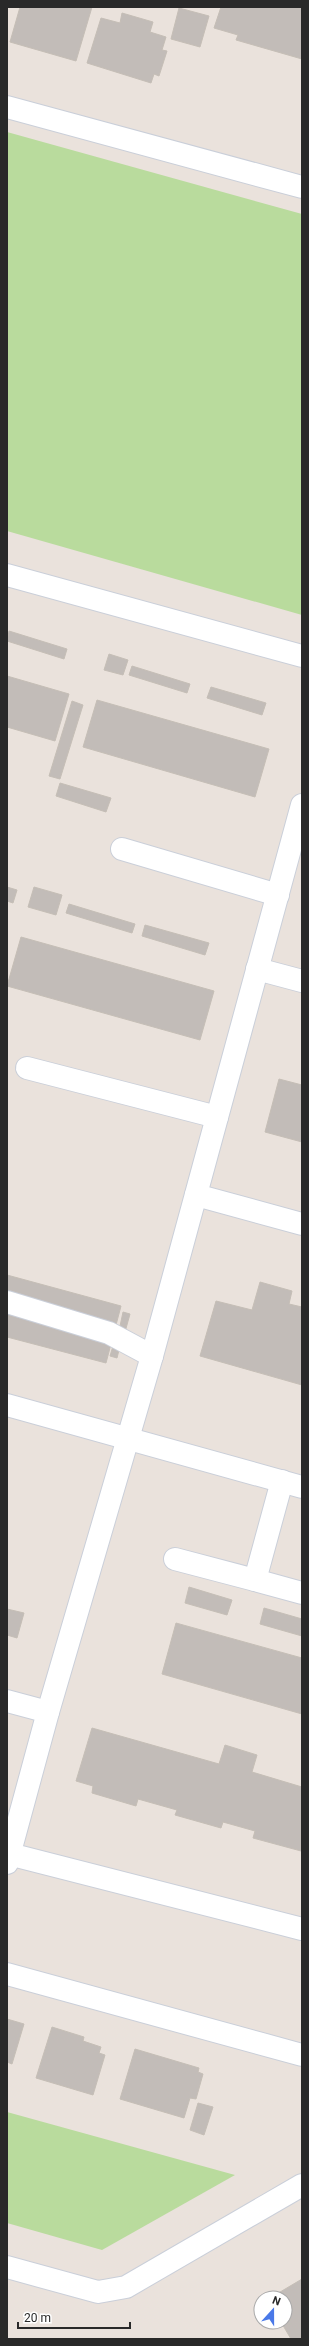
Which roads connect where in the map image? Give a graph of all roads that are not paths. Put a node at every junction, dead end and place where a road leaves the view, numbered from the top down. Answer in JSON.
{"nodes":[{"id":1,"x":7,"y":107,"type":"edge"},
{"id":2,"x":302,"y":187,"type":"edge"},
{"id":3,"x":7,"y":575,"type":"edge"},
{"id":4,"x":302,"y":656,"type":"edge"},
{"id":5,"x":302,"y":805,"type":"edge"},
{"id":6,"x":122,"y":849,"type":"dead end"},
{"id":7,"x":278,"y":896,"type":"junction"},
{"id":8,"x":258,"y":969,"type":"junction"},
{"id":9,"x":302,"y":981,"type":"edge"},
{"id":10,"x":27,"y":1068,"type":"dead end"},
{"id":11,"x":217,"y":1117,"type":"junction"},
{"id":12,"x":196,"y":1195,"type":"junction"},
{"id":13,"x":302,"y":1224,"type":"edge"},
{"id":14,"x":7,"y":1302,"type":"edge"},
{"id":15,"x":152,"y":1356,"type":"junction"},
{"id":16,"x":7,"y":1405,"type":"edge"},
{"id":17,"x":128,"y":1438,"type":"junction"},
{"id":18,"x":292,"y":1484,"type":"edge"},
{"id":19,"x":175,"y":1559,"type":"dead end"},
{"id":20,"x":255,"y":1580,"type":"junction"},
{"id":21,"x":302,"y":1593,"type":"edge"},
{"id":22,"x":7,"y":1701,"type":"edge"},
{"id":23,"x":48,"y":1712,"type":"junction"},
{"id":24,"x":8,"y":1858,"type":"edge"},
{"id":25,"x":302,"y":1929,"type":"edge"},
{"id":26,"x":7,"y":1974,"type":"edge"},
{"id":27,"x":302,"y":2055,"type":"edge"},
{"id":28,"x":302,"y":2186,"type":"edge"},
{"id":29,"x":7,"y":2267,"type":"edge"}],
"edges":[{"from":1,"to":2,"type":"street"},
{"from":3,"to":4,"type":"street"},
{"from":5,"to":7,"type":"street"},
{"from":6,"to":7,"type":"street"},
{"from":7,"to":8,"type":"street"},
{"from":8,"to":9,"type":"street"},
{"from":8,"to":11,"type":"street"},
{"from":10,"to":11,"type":"street"},
{"from":11,"to":12,"type":"street"},
{"from":12,"to":13,"type":"street"},
{"from":12,"to":15,"type":"street"},
{"from":14,"to":15,"type":"street"},
{"from":15,"to":17,"type":"street"},
{"from":16,"to":17,"type":"street"},
{"from":17,"to":18,"type":"street"},
{"from":17,"to":23,"type":"street"},
{"from":18,"to":20,"type":"street"},
{"from":19,"to":20,"type":"street"},
{"from":20,"to":21,"type":"street"},
{"from":22,"to":23,"type":"street"},
{"from":23,"to":24,"type":"street"},
{"from":24,"to":25,"type":"street"},
{"from":26,"to":27,"type":"street"},
{"from":28,"to":29,"type":"street"}]}
